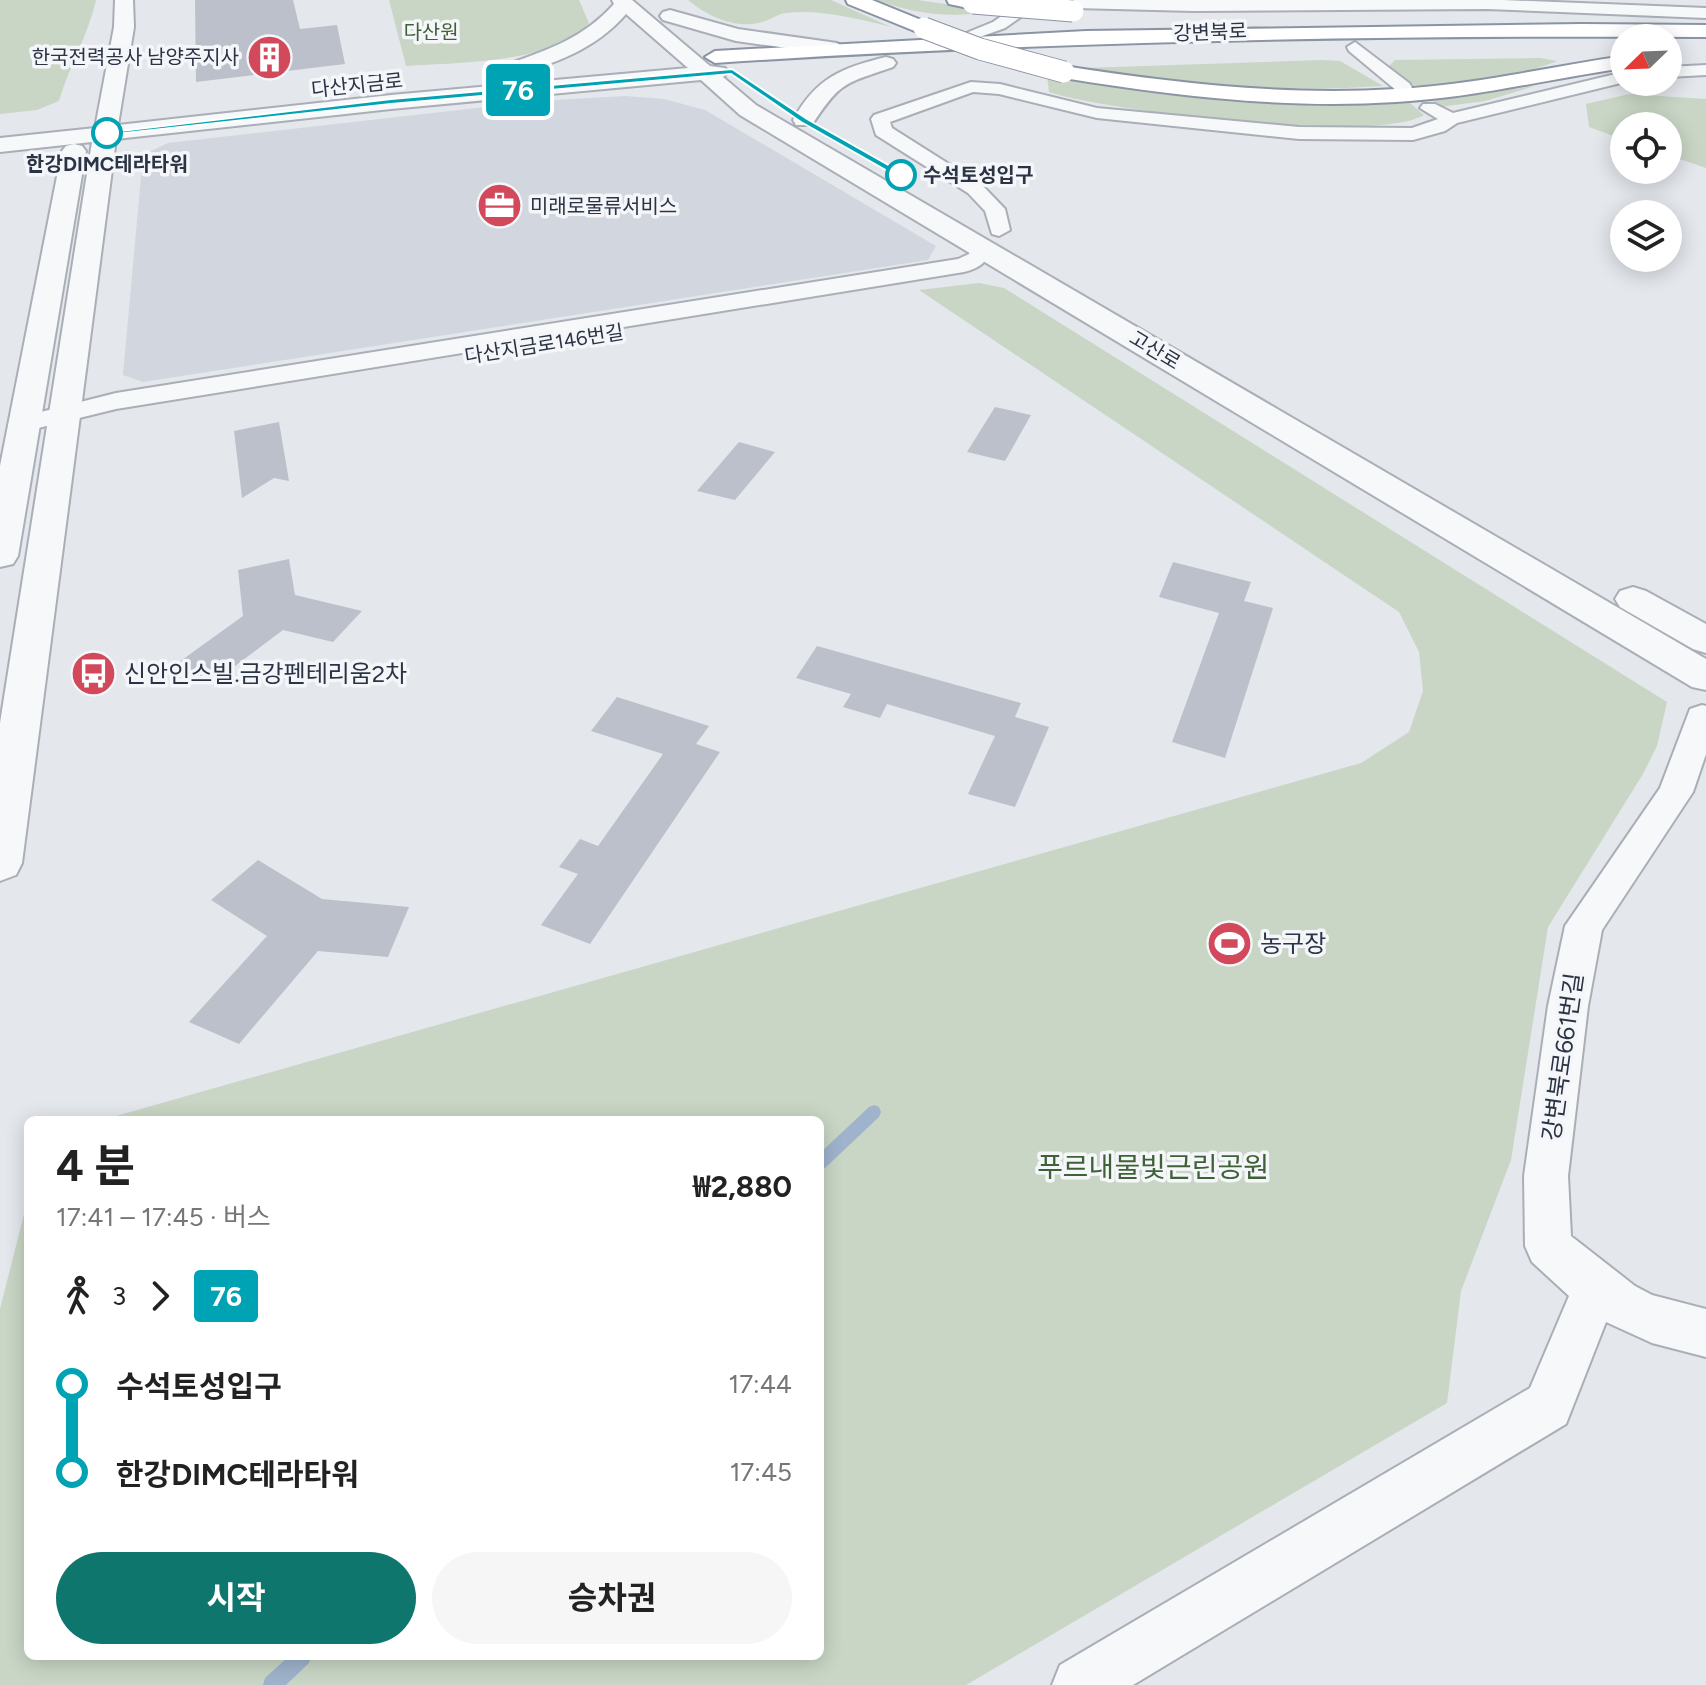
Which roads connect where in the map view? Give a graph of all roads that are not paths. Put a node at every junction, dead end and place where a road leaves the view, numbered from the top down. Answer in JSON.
{"nodes":[{"id":1,"x":124,"y":0,"type":"edge"},
{"id":2,"x":654,"y":0,"type":"edge"},
{"id":3,"x":855,"y":0,"type":"edge"},
{"id":4,"x":965,"y":1,"type":"edge"},
{"id":5,"x":1037,"y":1,"type":"edge"},
{"id":6,"x":623,"y":2,"type":"edge"},
{"id":7,"x":1706,"y":13,"type":"edge"},
{"id":8,"x":670,"y":16,"type":"junction"},
{"id":9,"x":1706,"y":31,"type":"edge"},
{"id":10,"x":1090,"y":36,"type":"junction"},
{"id":11,"x":952,"y":42,"type":"junction"},
{"id":12,"x":1355,"y":47,"type":"junction"},
{"id":13,"x":1610,"y":47,"type":"edge"},
{"id":14,"x":837,"y":49,"type":"junction"},
{"id":15,"x":1682,"y":49,"type":"edge"},
{"id":16,"x":1706,"y":50,"type":"edge"},
{"id":17,"x":1682,"y":54,"type":"edge"},
{"id":18,"x":1034,"y":55,"type":"junction"},
{"id":19,"x":686,"y":58,"type":"junction"},
{"id":20,"x":886,"y":63,"type":"junction"},
{"id":21,"x":1610,"y":64,"type":"edge"},
{"id":22,"x":717,"y":67,"type":"junction"},
{"id":23,"x":1706,"y":70,"type":"edge"},
{"id":24,"x":1682,"y":71,"type":"edge"},
{"id":25,"x":1610,"y":80,"type":"edge"},
{"id":26,"x":388,"y":81,"type":"dead end"},
{"id":27,"x":569,"y":85,"type":"junction"},
{"id":28,"x":1403,"y":87,"type":"dead end"},
{"id":29,"x":1029,"y":98,"type":"junction"},
{"id":30,"x":1425,"y":105,"type":"dead end"},
{"id":31,"x":748,"y":110,"type":"junction"},
{"id":32,"x":1451,"y":119,"type":"junction"},
{"id":33,"x":804,"y":120,"type":"junction"},
{"id":34,"x":107,"y":123,"type":"junction"},
{"id":35,"x":0,"y":126,"type":"edge"},
{"id":36,"x":79,"y":126,"type":"junction"},
{"id":37,"x":0,"y":145,"type":"edge"},
{"id":38,"x":990,"y":239,"type":"junction"},
{"id":39,"x":1024,"y":272,"type":"junction"},
{"id":40,"x":64,"y":416,"type":"junction"},
{"id":41,"x":22,"y":424,"type":"junction"},
{"id":42,"x":1514,"y":531,"type":"dead end"},
{"id":43,"x":0,"y":556,"type":"edge"},
{"id":44,"x":1610,"y":586,"type":"dead end"},
{"id":45,"x":1706,"y":640,"type":"edge"},
{"id":46,"x":1706,"y":677,"type":"edge"},
{"id":47,"x":1702,"y":717,"type":"dead end"},
{"id":48,"x":0,"y":863,"type":"edge"},
{"id":49,"x":1595,"y":1289,"type":"junction"},
{"id":50,"x":1706,"y":1333,"type":"edge"},
{"id":51,"x":1080,"y":1685,"type":"edge"}],
"edges":[{"from":1,"to":34,"type":"street"},
{"from":2,"to":8,"type":"street","name":"고산로"},
{"from":3,"to":21,"type":"highway","bridge":true},
{"from":4,"to":9,"type":"highway","bridge":true},
{"from":5,"to":7,"type":"street"},
{"from":5,"to":10,"type":"street"},
{"from":5,"to":11,"type":"street"},
{"from":6,"to":19,"type":"street"},
{"from":6,"to":19,"type":"street"},
{"from":8,"to":14,"type":"street"},
{"from":8,"to":22,"type":"street","name":"고산로"},
{"from":9,"to":10,"type":"highway","name":"강변북로"},
{"from":10,"to":11,"type":"highway","name":"강변북로"},
{"from":11,"to":14,"type":"highway","name":"강변북로"},
{"from":12,"to":13,"type":"highway","name":"강변북로"},
{"from":12,"to":18,"type":"highway","name":"강변북로"},
{"from":12,"to":28,"type":"street"},
{"from":14,"to":22,"type":"highway","name":"강변북로"},
{"from":15,"to":16,"type":"highway"},
{"from":16,"to":17,"type":"highway"},
{"from":18,"to":20,"type":"highway","name":"강변북로"},
{"from":18,"to":29,"type":"street"},
{"from":19,"to":22,"type":"street"},
{"from":20,"to":22,"type":"highway","name":"강변북로"},
{"from":20,"to":33,"type":"street"},
{"from":22,"to":27,"type":"street","name":"다산지금로"},
{"from":22,"to":31,"type":"street","name":"고산로"},
{"from":22,"to":33,"type":"street","name":"고산로"},
{"from":23,"to":24,"type":"street"},
{"from":25,"to":32,"type":"street"},
{"from":26,"to":34,"type":"street","name":"다산지금로"},
{"from":27,"to":31,"type":"street"},
{"from":27,"to":34,"type":"street","name":"다산지금로"},
{"from":29,"to":32,"type":"street"},
{"from":29,"to":38,"type":"street"},
{"from":30,"to":32,"type":"street"},
{"from":31,"to":38,"type":"street","name":"고산로"},
{"from":33,"to":38,"type":"street","name":"고산로"},
{"from":34,"to":36,"type":"street","name":"다산지금로"},
{"from":34,"to":40,"type":"street"},
{"from":35,"to":36,"type":"street","name":"다산지금로"},
{"from":36,"to":37,"type":"street","name":"다산지금로"},
{"from":36,"to":41,"type":"street"},
{"from":38,"to":39,"type":"street","name":"고산로"},
{"from":38,"to":40,"type":"street","name":"다산지금로146번길"},
{"from":38,"to":42,"type":"street","name":"고산로"},
{"from":39,"to":40,"type":"street","name":"다산지금로146번길"},
{"from":39,"to":46,"type":"street","name":"고산로"},
{"from":40,"to":41,"type":"street"},
{"from":40,"to":48,"type":"street"},
{"from":41,"to":43,"type":"street"},
{"from":44,"to":45,"type":"street"},
{"from":47,"to":49,"type":"street","name":"강변북로661번길"},
{"from":49,"to":50,"type":"street","name":"강변북로661번길"},
{"from":49,"to":51,"type":"street"}]}
